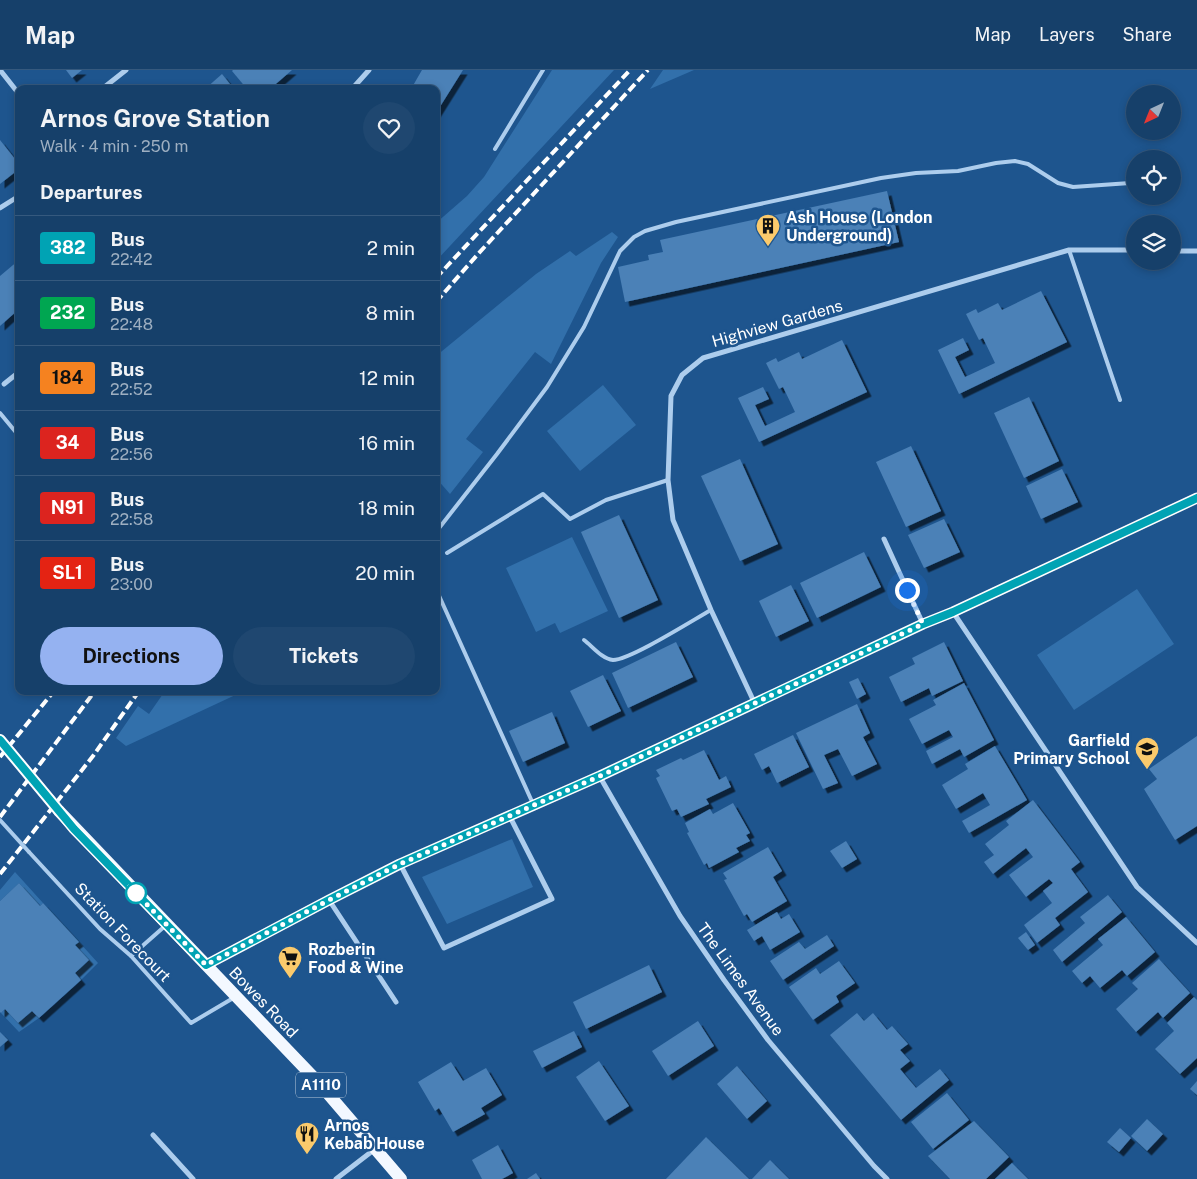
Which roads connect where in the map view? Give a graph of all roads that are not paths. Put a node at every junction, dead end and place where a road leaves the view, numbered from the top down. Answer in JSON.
{"nodes":[{"id":1,"x":0,"y":70,"type":"edge"},
{"id":2,"x":126,"y":70,"type":"edge"},
{"id":3,"x":369,"y":70,"type":"edge"},
{"id":4,"x":543,"y":70,"type":"edge"},
{"id":5,"x":107,"y":85,"type":"edge"},
{"id":6,"x":356,"y":85,"type":"edge"},
{"id":7,"x":15,"y":89,"type":"edge"},
{"id":8,"x":496,"y":148,"type":"dead end"},
{"id":9,"x":1126,"y":183,"type":"edge"},
{"id":10,"x":15,"y":199,"type":"edge"},
{"id":11,"x":0,"y":208,"type":"edge"},
{"id":12,"x":1069,"y":250,"type":"junction"},
{"id":13,"x":1126,"y":250,"type":"edge"},
{"id":14,"x":1181,"y":251,"type":"edge"},
{"id":15,"x":1197,"y":251,"type":"edge"},
{"id":16,"x":15,"y":375,"type":"edge"},
{"id":17,"x":4,"y":384,"type":"dead end"},
{"id":18,"x":1120,"y":400,"type":"dead end"},
{"id":19,"x":0,"y":414,"type":"edge"},
{"id":20,"x":15,"y":431,"type":"edge"},
{"id":21,"x":668,"y":480,"type":"junction"},
{"id":22,"x":1197,"y":498,"type":"edge"},
{"id":23,"x":440,"y":527,"type":"edge"},
{"id":24,"x":884,"y":539,"type":"dead end"},
{"id":25,"x":447,"y":553,"type":"dead end"},
{"id":26,"x":440,"y":598,"type":"edge"},
{"id":27,"x":711,"y":610,"type":"junction"},
{"id":28,"x":953,"y":612,"type":"junction"},
{"id":29,"x":923,"y":624,"type":"junction"},
{"id":30,"x":584,"y":640,"type":"dead end"},
{"id":31,"x":755,"y":704,"type":"junction"},
{"id":32,"x":0,"y":740,"type":"edge"},
{"id":33,"x":600,"y":776,"type":"junction"},
{"id":34,"x":534,"y":806,"type":"junction"},
{"id":35,"x":510,"y":817,"type":"junction"},
{"id":36,"x":0,"y":820,"type":"edge"},
{"id":37,"x":400,"y":864,"type":"junction"},
{"id":38,"x":329,"y":900,"type":"junction"},
{"id":39,"x":166,"y":925,"type":"junction"},
{"id":40,"x":1197,"y":943,"type":"edge"},
{"id":41,"x":131,"y":956,"type":"junction"},
{"id":42,"x":206,"y":965,"type":"junction"},
{"id":43,"x":236,"y":996,"type":"junction"},
{"id":44,"x":396,"y":1002,"type":"dead end"},
{"id":45,"x":152,"y":1136,"type":"dead end"},
{"id":46,"x":375,"y":1149,"type":"junction"},
{"id":47,"x":193,"y":1179,"type":"edge"},
{"id":48,"x":336,"y":1179,"type":"edge"},
{"id":49,"x":401,"y":1179,"type":"edge"},
{"id":50,"x":887,"y":1179,"type":"edge"}],
"edges":[{"from":1,"to":7,"type":"street"},
{"from":2,"to":5,"type":"street"},
{"from":3,"to":6,"type":"street"},
{"from":4,"to":8,"type":"lane"},
{"from":9,"to":23,"type":"lane"},
{"from":10,"to":11,"type":"street"},
{"from":12,"to":13,"type":"street","name":"Highview Gardens"},
{"from":12,"to":18,"type":"lane"},
{"from":12,"to":21,"type":"street","name":"Highview Gardens"},
{"from":14,"to":15,"type":"street"},
{"from":16,"to":17,"type":"street"},
{"from":19,"to":20,"type":"lane"},
{"from":21,"to":25,"type":"lane"},
{"from":21,"to":27,"type":"street","name":"Highview Gardens"},
{"from":22,"to":28,"type":"street"},
{"from":24,"to":29,"type":"street"},
{"from":26,"to":34,"type":"lane"},
{"from":27,"to":30,"type":"lane"},
{"from":27,"to":31,"type":"street","name":"Highview Gardens"},
{"from":28,"to":29,"type":"street"},
{"from":28,"to":40,"type":"street"},
{"from":29,"to":31,"type":"street"},
{"from":31,"to":33,"type":"street"},
{"from":32,"to":39,"type":"main road","name":"Bowes Road","number":"A1110","bridge":true},
{"from":33,"to":34,"type":"street"},
{"from":33,"to":50,"type":"street","name":"The Limes Avenue"},
{"from":34,"to":35,"type":"street"},
{"from":35,"to":37,"type":"street"},
{"from":35,"to":37,"type":"street"},
{"from":36,"to":41,"type":"lane","name":"Station Forecourt","bridge":true},
{"from":37,"to":38,"type":"street"},
{"from":38,"to":42,"type":"street"},
{"from":38,"to":44,"type":"street"},
{"from":39,"to":41,"type":"lane"},
{"from":39,"to":42,"type":"main road","name":"Bowes Road","number":"A1110"},
{"from":41,"to":43,"type":"lane","name":"Station Forecourt"},
{"from":42,"to":43,"type":"main road","name":"Bowes Road","number":"A1110"},
{"from":43,"to":46,"type":"main road","name":"Bowes Road","number":"A1110"},
{"from":45,"to":47,"type":"street"},
{"from":46,"to":48,"type":"street"},
{"from":46,"to":49,"type":"main road","name":"Bowes Road","number":"A1110"}]}
